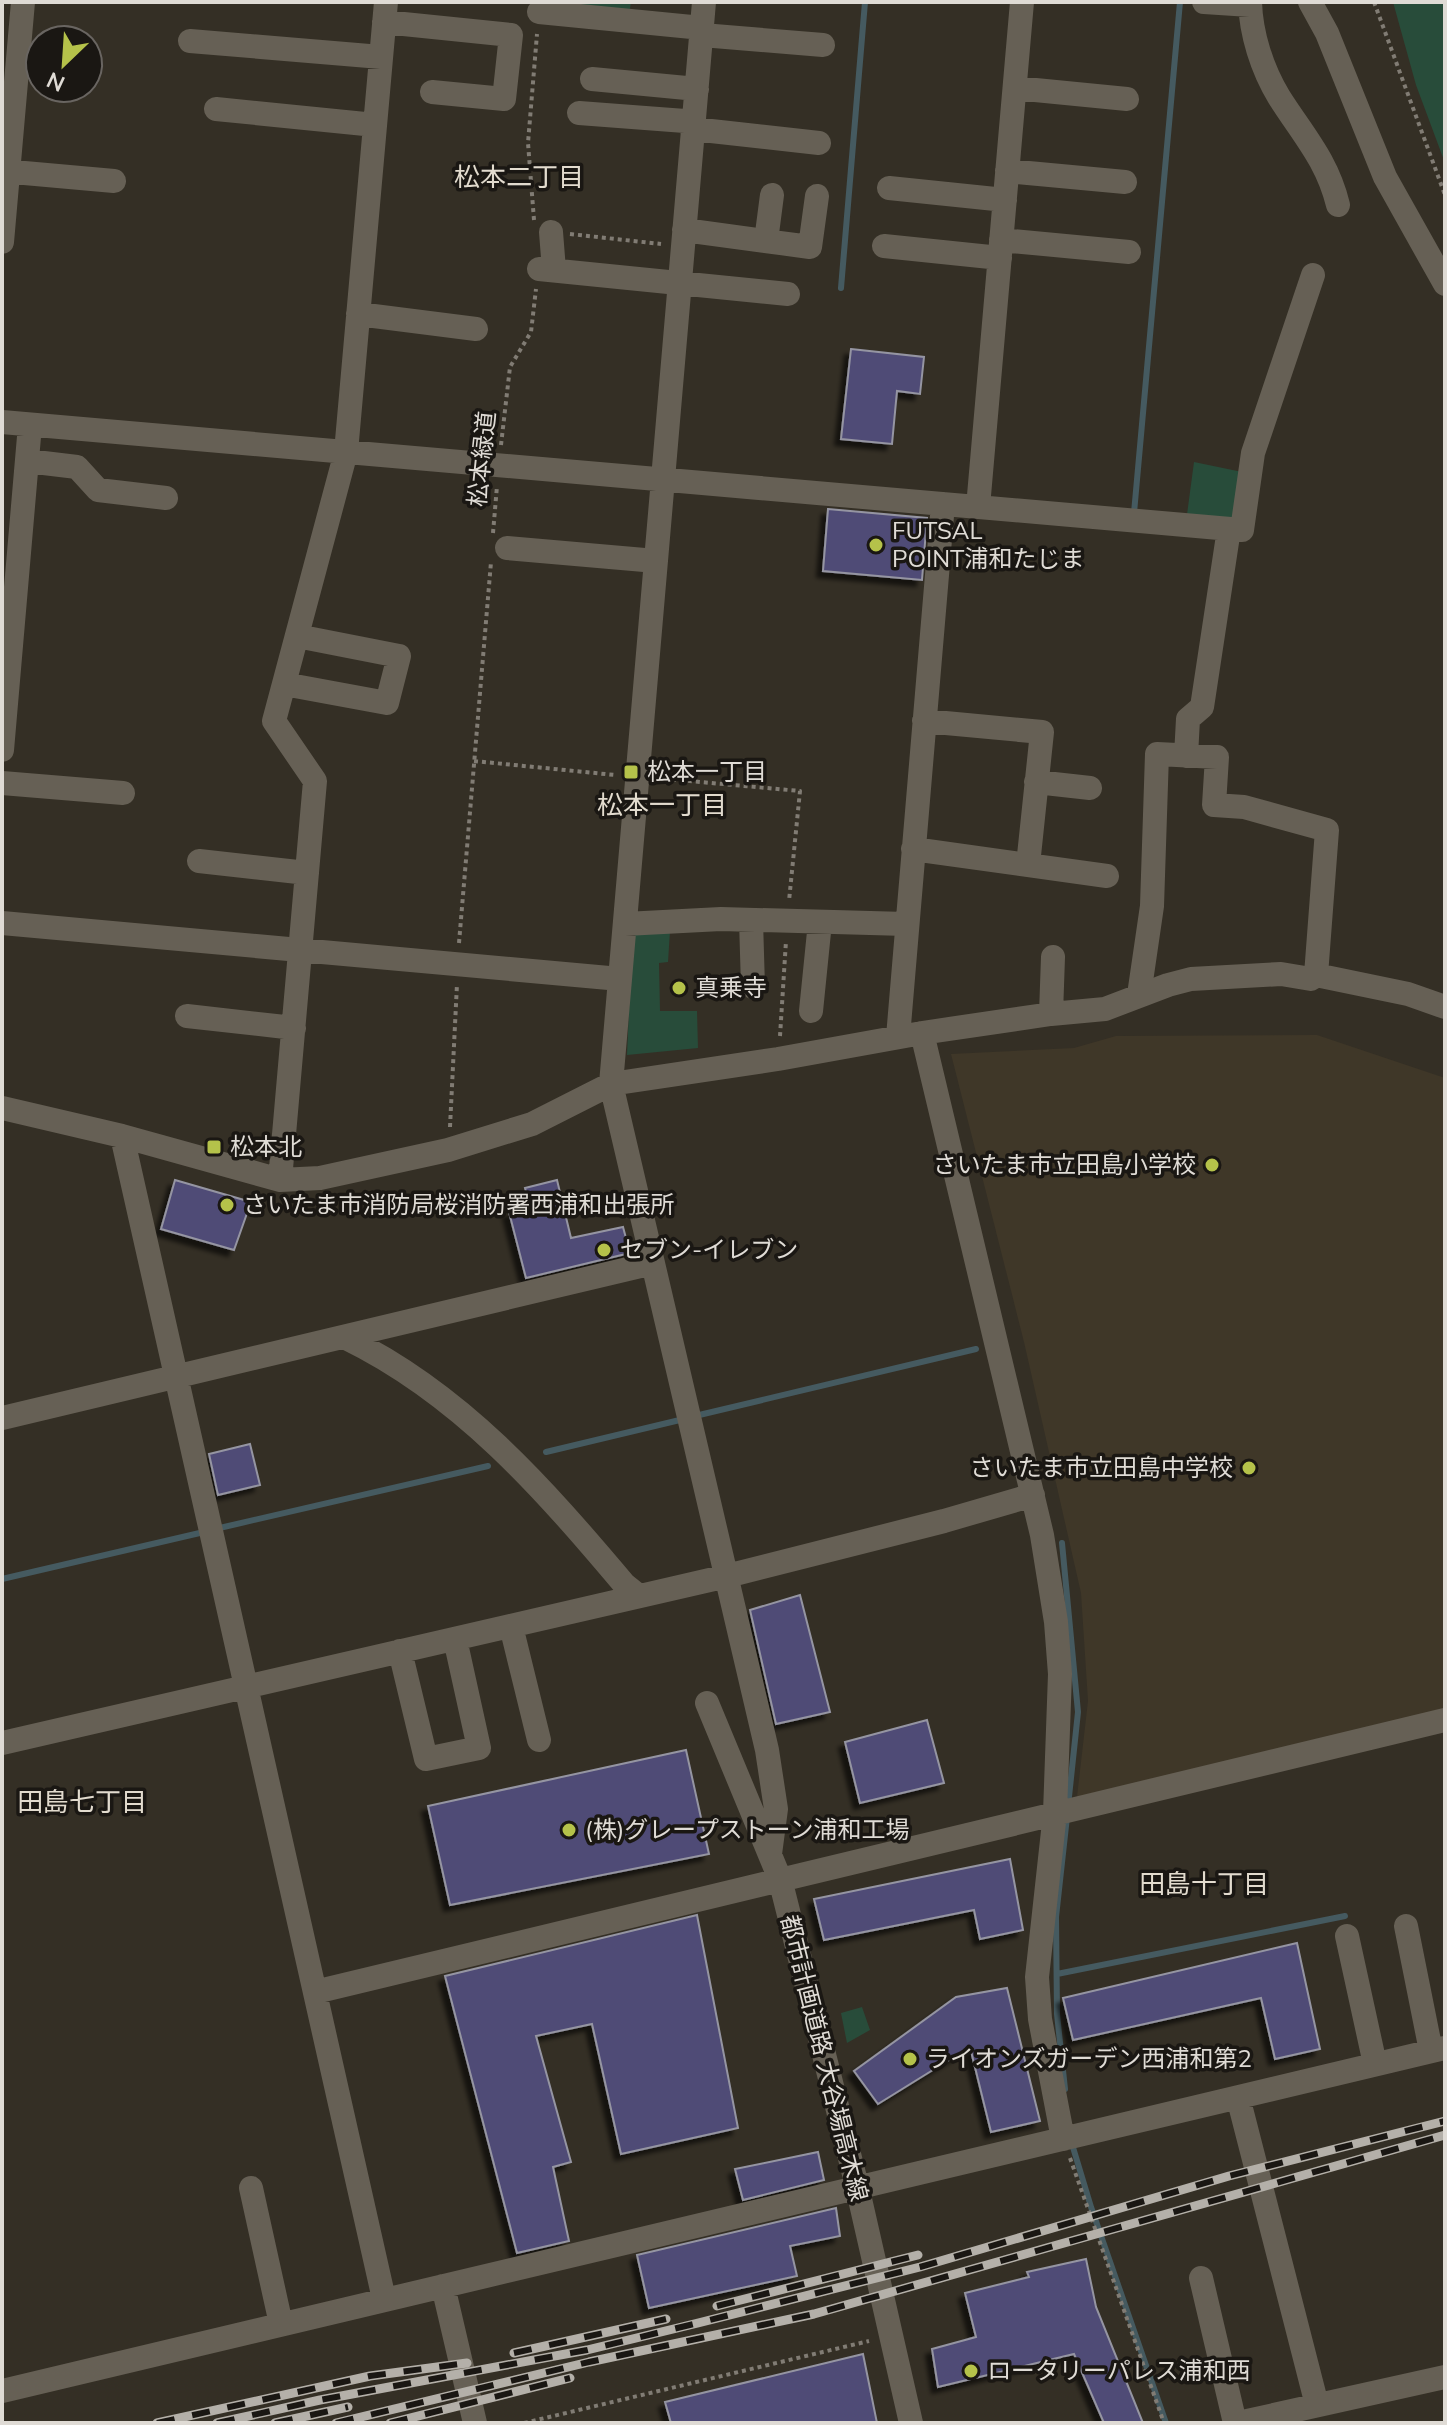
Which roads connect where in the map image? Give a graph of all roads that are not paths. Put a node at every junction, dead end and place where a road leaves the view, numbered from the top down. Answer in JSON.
{"nodes":[{"id":1,"x":23,"y":2,"type":"edge"},
{"id":2,"x":704,"y":2,"type":"edge"},
{"id":3,"x":1022,"y":2,"type":"edge"},
{"id":4,"x":1204,"y":2,"type":"edge"},
{"id":5,"x":1310,"y":2,"type":"edge"},
{"id":6,"x":1250,"y":4,"type":"edge"},
{"id":7,"x":385,"y":12,"type":"edge"},
{"id":8,"x":539,"y":12,"type":"road end"},
{"id":9,"x":702,"y":32,"type":"junction"},
{"id":10,"x":190,"y":41,"type":"dead end"},
{"id":11,"x":823,"y":45,"type":"dead end"},
{"id":12,"x":381,"y":57,"type":"junction"},
{"id":13,"x":592,"y":79,"type":"dead end"},
{"id":14,"x":1015,"y":88,"type":"junction"},
{"id":15,"x":697,"y":89,"type":"junction"},
{"id":16,"x":432,"y":92,"type":"dead end"},
{"id":17,"x":1127,"y":99,"type":"dead end"},
{"id":18,"x":8,"y":108,"type":"edge"},
{"id":19,"x":216,"y":109,"type":"dead end"},
{"id":20,"x":579,"y":113,"type":"dead end"},
{"id":21,"x":375,"y":125,"type":"junction"},
{"id":22,"x":693,"y":129,"type":"junction"},
{"id":23,"x":819,"y":143,"type":"dead end"},
{"id":24,"x":5,"y":171,"type":"edge"},
{"id":25,"x":1007,"y":171,"type":"junction"},
{"id":26,"x":114,"y":181,"type":"dead end"},
{"id":27,"x":1125,"y":182,"type":"dead end"},
{"id":28,"x":889,"y":188,"type":"dead end"},
{"id":29,"x":772,"y":195,"type":"dead end"},
{"id":30,"x":817,"y":196,"type":"dead end"},
{"id":31,"x":1005,"y":200,"type":"junction"},
{"id":32,"x":1338,"y":205,"type":"dead end"},
{"id":33,"x":543,"y":227,"type":"road end"},
{"id":34,"x":684,"y":238,"type":"junction"},
{"id":35,"x":766,"y":241,"type":"junction"},
{"id":36,"x":2,"y":242,"type":"edge"},
{"id":37,"x":884,"y":246,"type":"dead end"},
{"id":38,"x":1000,"y":249,"type":"junction"},
{"id":39,"x":1129,"y":252,"type":"dead end"},
{"id":40,"x":1313,"y":275,"type":"dead end"},
{"id":41,"x":680,"y":282,"type":"junction"},
{"id":42,"x":1445,"y":284,"type":"edge"},
{"id":43,"x":788,"y":294,"type":"dead end"},
{"id":44,"x":358,"y":314,"type":"junction"},
{"id":45,"x":476,"y":329,"type":"dead end"},
{"id":46,"x":2,"y":422,"type":"edge"},
{"id":47,"x":30,"y":425,"type":"junction"},
{"id":48,"x":346,"y":452,"type":"junction"},
{"id":49,"x":27,"y":461,"type":"junction"},
{"id":50,"x":663,"y":480,"type":"junction"},
{"id":51,"x":14,"y":485,"type":"edge"},
{"id":52,"x":166,"y":498,"type":"dead end"},
{"id":53,"x":943,"y":504,"type":"junction"},
{"id":54,"x":978,"y":507,"type":"junction"},
{"id":55,"x":1229,"y":529,"type":"junction"},
{"id":56,"x":11,"y":543,"type":"edge"},
{"id":57,"x":497,"y":550,"type":"road end"},
{"id":58,"x":656,"y":561,"type":"junction"},
{"id":59,"x":8,"y":602,"type":"edge"},
{"id":60,"x":297,"y":636,"type":"junction"},
{"id":61,"x":284,"y":684,"type":"junction"},
{"id":62,"x":924,"y":721,"type":"junction"},
{"id":63,"x":2,"y":750,"type":"edge"},
{"id":64,"x":1186,"y":756,"type":"junction"},
{"id":65,"x":1036,"y":782,"type":"junction"},
{"id":66,"x":2,"y":783,"type":"edge"},
{"id":67,"x":1090,"y":788,"type":"dead end"},
{"id":68,"x":123,"y":793,"type":"dead end"},
{"id":69,"x":913,"y":849,"type":"junction"},
{"id":70,"x":199,"y":861,"type":"dead end"},
{"id":71,"x":1028,"y":865,"type":"junction"},
{"id":72,"x":307,"y":873,"type":"junction"},
{"id":73,"x":1107,"y":876,"type":"dead end"},
{"id":74,"x":751,"y":920,"type":"junction"},
{"id":75,"x":820,"y":922,"type":"junction"},
{"id":76,"x":2,"y":923,"type":"edge"},
{"id":77,"x":625,"y":924,"type":"junction"},
{"id":78,"x":906,"y":924,"type":"junction"},
{"id":79,"x":301,"y":950,"type":"junction"},
{"id":80,"x":1053,"y":957,"type":"dead end"},
{"id":81,"x":1316,"y":975,"type":"junction"},
{"id":82,"x":620,"y":979,"type":"junction"},
{"id":83,"x":753,"y":987,"type":"dead end"},
{"id":84,"x":1139,"y":995,"type":"junction"},
{"id":85,"x":1445,"y":1007,"type":"edge"},
{"id":86,"x":811,"y":1011,"type":"dead end"},
{"id":87,"x":1051,"y":1014,"type":"junction"},
{"id":88,"x":187,"y":1016,"type":"dead end"},
{"id":89,"x":294,"y":1028,"type":"junction"},
{"id":90,"x":910,"y":1035,"type":"junction"},
{"id":91,"x":611,"y":1084,"type":"junction"},
{"id":92,"x":2,"y":1108,"type":"edge"},
{"id":93,"x":122,"y":1136,"type":"junction"},
{"id":94,"x":280,"y":1180,"type":"junction"},
{"id":95,"x":653,"y":1263,"type":"junction"},
{"id":96,"x":346,"y":1338,"type":"junction"},
{"id":97,"x":176,"y":1377,"type":"junction"},
{"id":98,"x":2,"y":1418,"type":"edge"},
{"id":99,"x":1033,"y":1495,"type":"junction"},
{"id":100,"x":727,"y":1576,"type":"junction"},
{"id":101,"x":639,"y":1596,"type":"junction"},
{"id":102,"x":511,"y":1626,"type":"junction"},
{"id":103,"x":455,"y":1639,"type":"junction"},
{"id":104,"x":400,"y":1651,"type":"junction"},
{"id":105,"x":246,"y":1687,"type":"junction"},
{"id":106,"x":707,"y":1703,"type":"dead end"},
{"id":107,"x":1445,"y":1720,"type":"edge"},
{"id":108,"x":539,"y":1740,"type":"dead end"},
{"id":109,"x":2,"y":1743,"type":"edge"},
{"id":110,"x":1055,"y":1813,"type":"junction"},
{"id":111,"x":770,"y":1854,"type":"junction"},
{"id":112,"x":780,"y":1879,"type":"junction"},
{"id":113,"x":1406,"y":1926,"type":"dead end"},
{"id":114,"x":1347,"y":1936,"type":"dead end"},
{"id":115,"x":315,"y":1992,"type":"junction"},
{"id":116,"x":1438,"y":2049,"type":"edge"},
{"id":117,"x":1375,"y":2064,"type":"junction"},
{"id":118,"x":1238,"y":2097,"type":"junction"},
{"id":119,"x":1063,"y":2139,"type":"junction"},
{"id":120,"x":857,"y":2186,"type":"junction"},
{"id":121,"x":251,"y":2188,"type":"dead end"},
{"id":122,"x":1201,"y":2278,"type":"dead end"},
{"id":123,"x":443,"y":2286,"type":"junction"},
{"id":124,"x":384,"y":2299,"type":"junction"},
{"id":125,"x":281,"y":2324,"type":"junction"},
{"id":126,"x":1445,"y":2377,"type":"edge"},
{"id":127,"x":2,"y":2391,"type":"edge"},
{"id":128,"x":1317,"y":2405,"type":"junction"},
{"id":129,"x":475,"y":2423,"type":"edge"},
{"id":130,"x":911,"y":2423,"type":"edge"},
{"id":131,"x":1236,"y":2423,"type":"edge"}],
"edges":[{"from":1,"to":18,"type":"street"},
{"from":2,"to":9,"type":"street"},
{"from":3,"to":14,"type":"street"},
{"from":4,"to":6,"type":"street"},
{"from":5,"to":42,"type":"street"},
{"from":6,"to":32,"type":"street"},
{"from":7,"to":12,"type":"street"},
{"from":7,"to":16,"type":"street"},
{"from":8,"to":9,"type":"street"},
{"from":9,"to":11,"type":"street"},
{"from":9,"to":15,"type":"street"},
{"from":10,"to":12,"type":"street"},
{"from":12,"to":21,"type":"street"},
{"from":13,"to":15,"type":"street"},
{"from":14,"to":17,"type":"street"},
{"from":14,"to":25,"type":"street"},
{"from":15,"to":22,"type":"street"},
{"from":18,"to":24,"type":"street"},
{"from":19,"to":21,"type":"street"},
{"from":20,"to":22,"type":"street"},
{"from":21,"to":44,"type":"street"},
{"from":22,"to":23,"type":"street"},
{"from":22,"to":34,"type":"street"},
{"from":24,"to":26,"type":"street"},
{"from":24,"to":36,"type":"street"},
{"from":25,"to":27,"type":"street"},
{"from":25,"to":31,"type":"street"},
{"from":28,"to":31,"type":"street"},
{"from":29,"to":35,"type":"street"},
{"from":30,"to":35,"type":"street"},
{"from":31,"to":38,"type":"street"},
{"from":33,"to":41,"type":"street"},
{"from":34,"to":35,"type":"street"},
{"from":34,"to":41,"type":"street"},
{"from":37,"to":38,"type":"street"},
{"from":38,"to":39,"type":"street"},
{"from":38,"to":54,"type":"street"},
{"from":40,"to":55,"type":"street"},
{"from":41,"to":43,"type":"street"},
{"from":41,"to":50,"type":"street"},
{"from":44,"to":45,"type":"street"},
{"from":44,"to":48,"type":"street"},
{"from":46,"to":47,"type":"street"},
{"from":47,"to":48,"type":"street"},
{"from":47,"to":49,"type":"street"},
{"from":48,"to":50,"type":"street"},
{"from":48,"to":60,"type":"street"},
{"from":49,"to":51,"type":"street"},
{"from":49,"to":52,"type":"street"},
{"from":50,"to":53,"type":"street"},
{"from":50,"to":58,"type":"street"},
{"from":51,"to":56,"type":"street"},
{"from":53,"to":54,"type":"street"},
{"from":53,"to":62,"type":"street"},
{"from":54,"to":55,"type":"street"},
{"from":55,"to":64,"type":"street"},
{"from":56,"to":59,"type":"street"},
{"from":57,"to":58,"type":"street"},
{"from":58,"to":77,"type":"street"},
{"from":59,"to":63,"type":"street"},
{"from":60,"to":61,"type":"street"},
{"from":60,"to":61,"type":"street"},
{"from":61,"to":72,"type":"street"},
{"from":62,"to":65,"type":"street"},
{"from":62,"to":69,"type":"street"},
{"from":64,"to":81,"type":"street"},
{"from":64,"to":84,"type":"street"},
{"from":65,"to":67,"type":"street"},
{"from":65,"to":71,"type":"street"},
{"from":66,"to":68,"type":"street"},
{"from":69,"to":71,"type":"street"},
{"from":69,"to":78,"type":"street"},
{"from":70,"to":72,"type":"street"},
{"from":71,"to":73,"type":"street"},
{"from":72,"to":79,"type":"street"},
{"from":74,"to":75,"type":"street"},
{"from":74,"to":77,"type":"street"},
{"from":74,"to":83,"type":"street"},
{"from":75,"to":78,"type":"street"},
{"from":75,"to":86,"type":"street"},
{"from":76,"to":79,"type":"street"},
{"from":77,"to":82,"type":"street"},
{"from":78,"to":90,"type":"street"},
{"from":79,"to":82,"type":"street"},
{"from":79,"to":89,"type":"street"},
{"from":80,"to":87,"type":"street"},
{"from":81,"to":84,"type":"street"},
{"from":81,"to":85,"type":"street"},
{"from":82,"to":91,"type":"street"},
{"from":84,"to":87,"type":"street"},
{"from":87,"to":90,"type":"street"},
{"from":88,"to":89,"type":"street"},
{"from":89,"to":94,"type":"street"},
{"from":90,"to":91,"type":"street"},
{"from":90,"to":99,"type":"street"},
{"from":91,"to":94,"type":"street"},
{"from":91,"to":95,"type":"street"},
{"from":92,"to":93,"type":"street"},
{"from":93,"to":94,"type":"street"},
{"from":93,"to":97,"type":"street"},
{"from":95,"to":96,"type":"street"},
{"from":95,"to":100,"type":"street"},
{"from":96,"to":97,"type":"street"},
{"from":96,"to":101,"type":"street"},
{"from":97,"to":98,"type":"street"},
{"from":97,"to":105,"type":"street"},
{"from":99,"to":100,"type":"street"},
{"from":99,"to":110,"type":"street"},
{"from":100,"to":101,"type":"street"},
{"from":100,"to":111,"type":"street"},
{"from":101,"to":102,"type":"street"},
{"from":102,"to":103,"type":"street"},
{"from":102,"to":108,"type":"street"},
{"from":103,"to":104,"type":"street"},
{"from":103,"to":104,"type":"street"},
{"from":104,"to":105,"type":"street"},
{"from":105,"to":109,"type":"street"},
{"from":105,"to":115,"type":"street"},
{"from":106,"to":111,"type":"street","name":"都市計画道路 大谷場高木線"},
{"from":107,"to":110,"type":"street"},
{"from":110,"to":112,"type":"street"},
{"from":110,"to":119,"type":"street"},
{"from":111,"to":112,"type":"street","name":"都市計画道路 大谷場高木線"},
{"from":112,"to":115,"type":"street"},
{"from":112,"to":120,"type":"street","name":"都市計画道路 大谷場高木線"},
{"from":113,"to":116,"type":"street"},
{"from":114,"to":117,"type":"street"},
{"from":115,"to":124,"type":"street"},
{"from":116,"to":117,"type":"street"},
{"from":117,"to":118,"type":"street"},
{"from":118,"to":119,"type":"street"},
{"from":118,"to":128,"type":"street"},
{"from":119,"to":120,"type":"street"},
{"from":120,"to":123,"type":"street"},
{"from":120,"to":130,"type":"street","name":"都市計画道路 大谷場高木線"},
{"from":121,"to":125,"type":"street"},
{"from":122,"to":131,"type":"street"},
{"from":123,"to":124,"type":"street"},
{"from":123,"to":129,"type":"street"},
{"from":124,"to":125,"type":"street"},
{"from":125,"to":127,"type":"street"},
{"from":126,"to":128,"type":"street"},
{"from":128,"to":131,"type":"street"}]}
